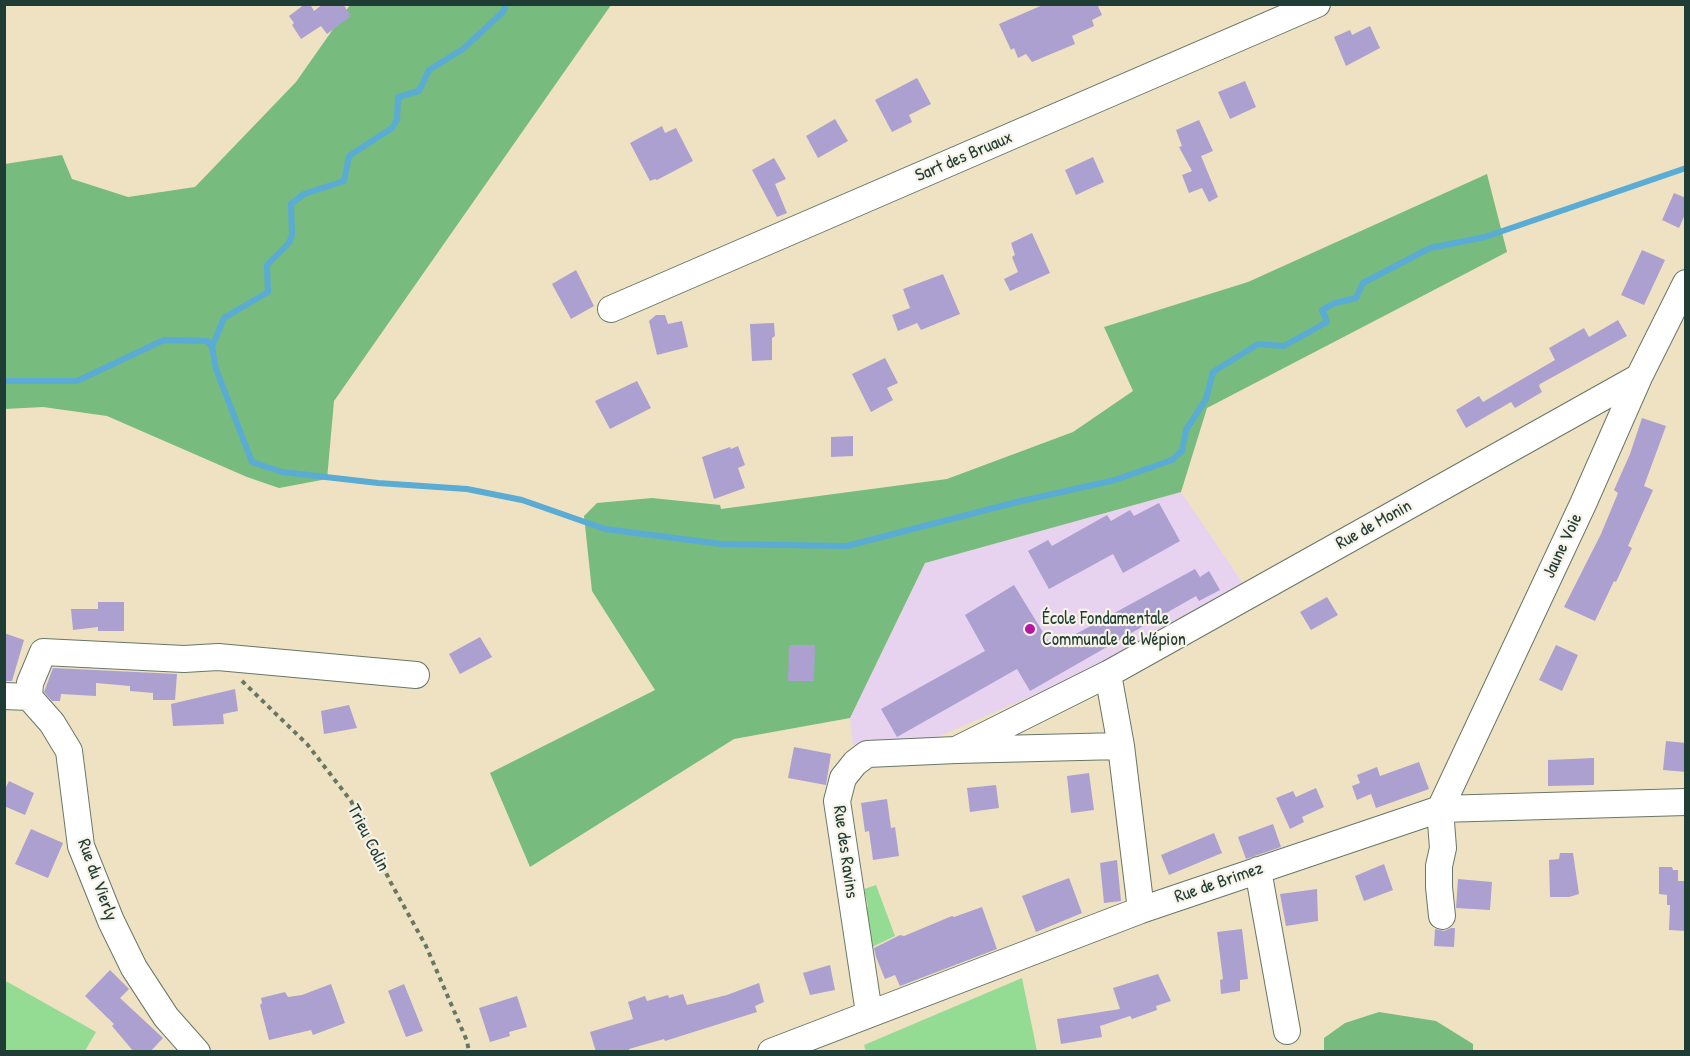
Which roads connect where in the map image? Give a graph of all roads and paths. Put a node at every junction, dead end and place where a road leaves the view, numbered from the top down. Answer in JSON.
{"nodes":[{"id":1,"x":1317,"y":4,"type":"edge"},
{"id":2,"x":1686,"y":283,"type":"edge"},
{"id":3,"x":611,"y":309,"type":"dead end"},
{"id":4,"x":1639,"y":377,"type":"junction"},
{"id":5,"x":218,"y":657,"type":"junction"},
{"id":6,"x":1108,"y":674,"type":"junction"},
{"id":7,"x":416,"y":675,"type":"dead end"},
{"id":8,"x":17,"y":697,"type":"edge"},
{"id":9,"x":1121,"y":746,"type":"junction"},
{"id":10,"x":956,"y":750,"type":"junction"},
{"id":11,"x":1686,"y":802,"type":"edge"},
{"id":12,"x":1440,"y":809,"type":"junction"},
{"id":13,"x":1258,"y":870,"type":"junction"},
{"id":14,"x":1141,"y":910,"type":"junction"},
{"id":15,"x":1442,"y":916,"type":"dead end"},
{"id":16,"x":869,"y":1013,"type":"junction"},
{"id":17,"x":1287,"y":1031,"type":"dead end"},
{"id":18,"x":197,"y":1052,"type":"edge"},
{"id":19,"x":469,"y":1052,"type":"edge"},
{"id":20,"x":771,"y":1052,"type":"edge"}],
"edges":[{"from":1,"to":3,"type":"street","name":"Sart des Bruaux"},
{"from":2,"to":4,"type":"street","name":"Jaune Voie"},
{"from":4,"to":6,"type":"street","name":"Rue de Monin"},
{"from":4,"to":12,"type":"street","name":"Jaune Voie"},
{"from":5,"to":7,"type":"street"},
{"from":5,"to":8,"type":"street"},
{"from":5,"to":19,"type":"path","name":"Trieu Colin"},
{"from":6,"to":9,"type":"street"},
{"from":6,"to":10,"type":"street","name":"Rue de Monin"},
{"from":8,"to":18,"type":"street","name":"Rue du Vierly"},
{"from":9,"to":10,"type":"street"},
{"from":9,"to":14,"type":"street"},
{"from":10,"to":16,"type":"street","name":"Rue des Ravins"},
{"from":11,"to":12,"type":"street","name":"Rue de Brimez"},
{"from":12,"to":13,"type":"street","name":"Rue de Brimez"},
{"from":12,"to":15,"type":"street"},
{"from":13,"to":14,"type":"street","name":"Rue de Brimez"},
{"from":13,"to":17,"type":"street"},
{"from":14,"to":16,"type":"street","name":"Rue de Brimez"},
{"from":16,"to":20,"type":"street","name":"Rue de Brimez"}]}
